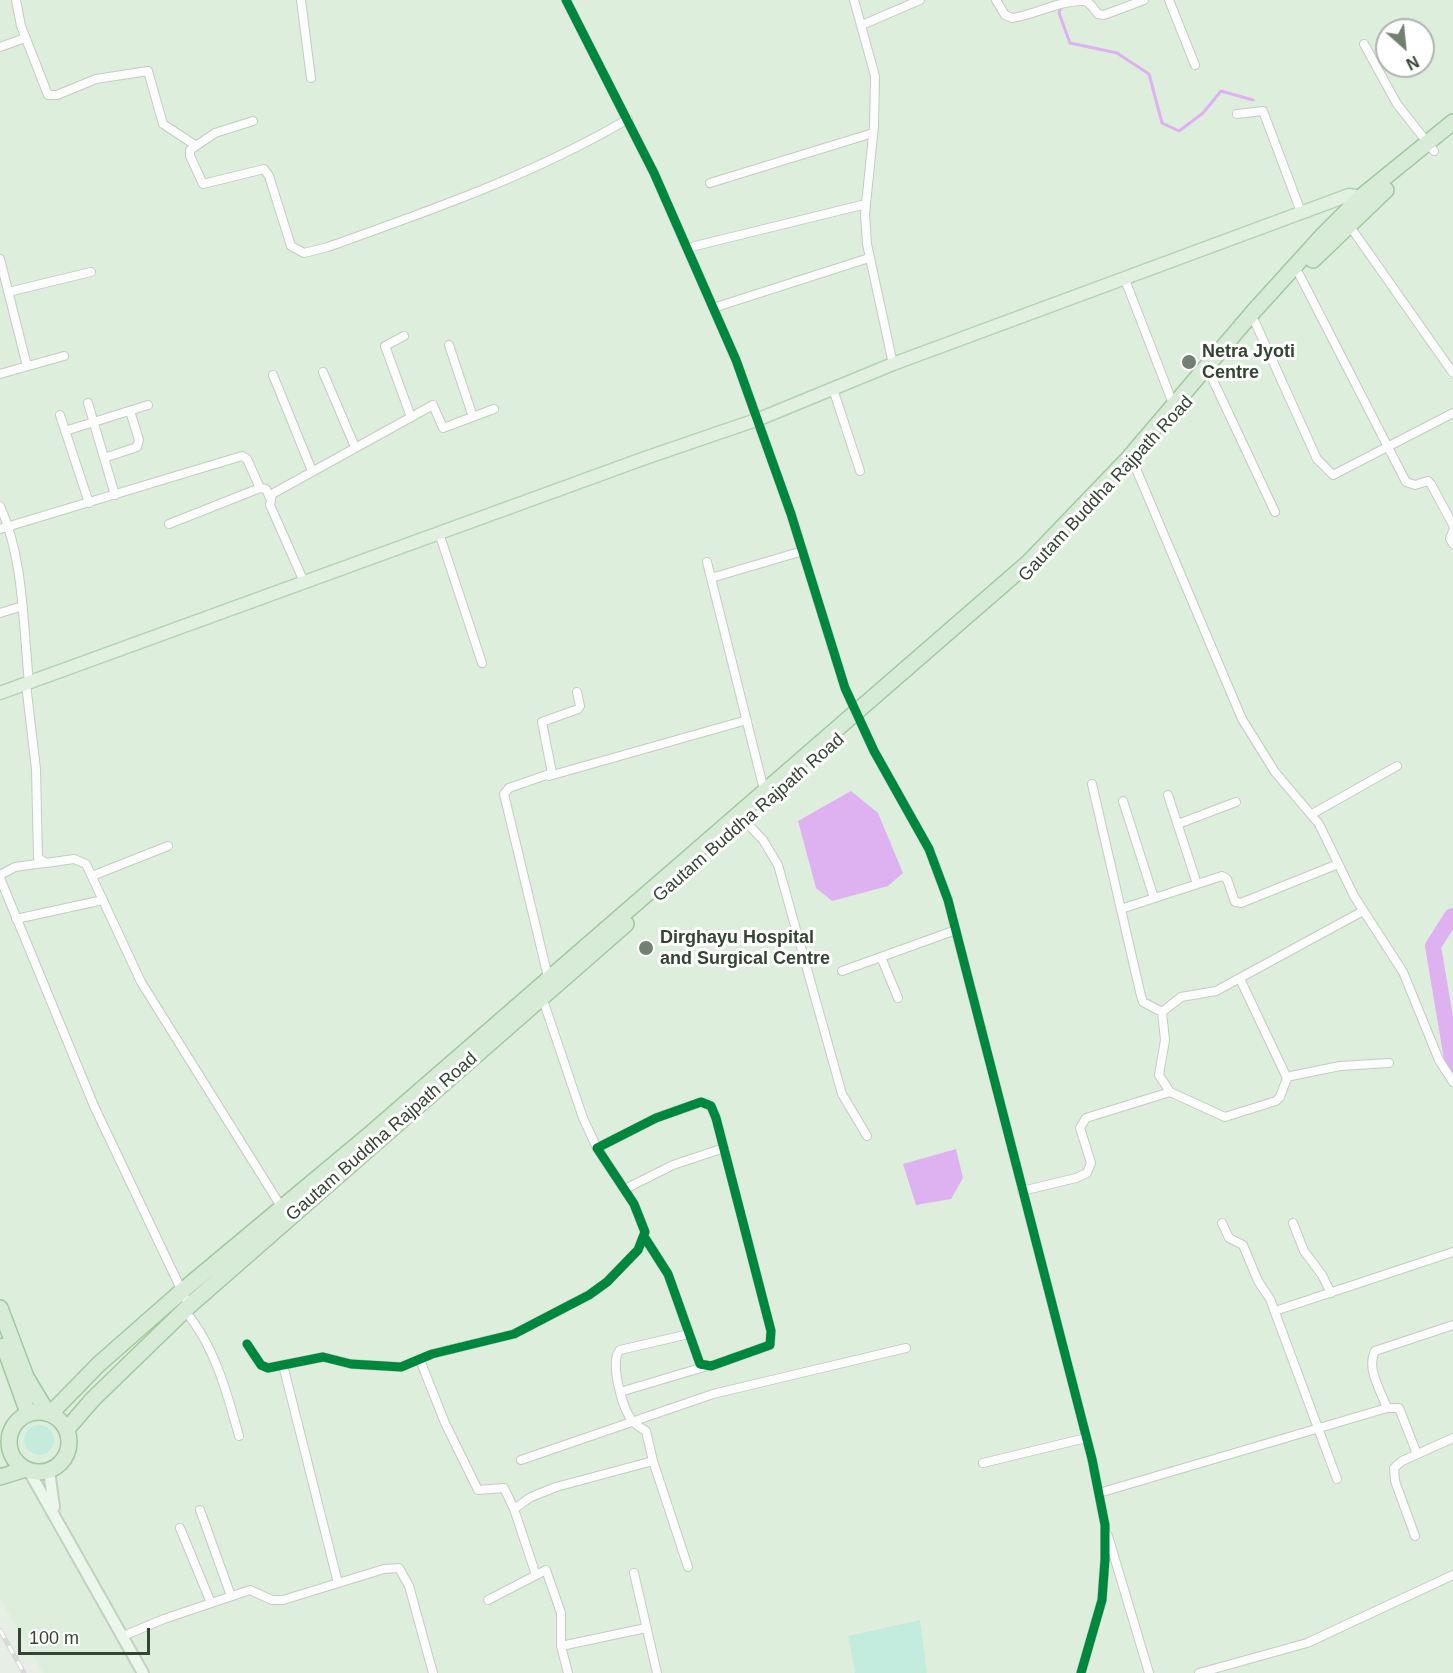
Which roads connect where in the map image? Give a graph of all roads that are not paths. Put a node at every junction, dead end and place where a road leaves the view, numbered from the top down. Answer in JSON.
{"nodes":[{"id":1,"x":16,"y":0,"type":"edge"},
{"id":2,"x":301,"y":0,"type":"edge"},
{"id":3,"x":566,"y":0,"type":"edge"},
{"id":4,"x":854,"y":0,"type":"edge"},
{"id":5,"x":921,"y":0,"type":"edge"},
{"id":6,"x":996,"y":0,"type":"edge"},
{"id":7,"x":1144,"y":0,"type":"edge"},
{"id":8,"x":1169,"y":0,"type":"edge"},
{"id":9,"x":862,"y":26,"type":"junction"},
{"id":10,"x":25,"y":38,"type":"junction"},
{"id":11,"x":1364,"y":44,"type":"dead end"},
{"id":12,"x":0,"y":47,"type":"edge"},
{"id":13,"x":1195,"y":65,"type":"dead end"},
{"id":14,"x":311,"y":78,"type":"dead end"},
{"id":15,"x":1238,"y":114,"type":"dead end"},
{"id":16,"x":628,"y":119,"type":"junction"},
{"id":17,"x":253,"y":121,"type":"dead end"},
{"id":18,"x":1453,"y":122,"type":"edge"},
{"id":19,"x":873,"y":133,"type":"junction"},
{"id":20,"x":1453,"y":134,"type":"edge"},
{"id":21,"x":195,"y":145,"type":"junction"},
{"id":22,"x":1431,"y":147,"type":"junction"},
{"id":23,"x":710,"y":183,"type":"dead end"},
{"id":24,"x":1368,"y":198,"type":"junction"},
{"id":25,"x":866,"y":204,"type":"junction"},
{"id":26,"x":1300,"y":213,"type":"junction"},
{"id":27,"x":1349,"y":225,"type":"junction"},
{"id":28,"x":687,"y":248,"type":"junction"},
{"id":29,"x":869,"y":258,"type":"junction"},
{"id":30,"x":0,"y":259,"type":"edge"},
{"id":31,"x":91,"y":272,"type":"dead end"},
{"id":32,"x":1299,"y":274,"type":"junction"},
{"id":33,"x":1125,"y":277,"type":"junction"},
{"id":34,"x":8,"y":292,"type":"junction"},
{"id":35,"x":713,"y":308,"type":"junction"},
{"id":36,"x":1255,"y":322,"type":"junction"},
{"id":37,"x":404,"y":336,"type":"dead end"},
{"id":38,"x":449,"y":345,"type":"dead end"},
{"id":39,"x":64,"y":356,"type":"dead end"},
{"id":40,"x":893,"y":364,"type":"junction"},
{"id":41,"x":27,"y":366,"type":"junction"},
{"id":42,"x":323,"y":372,"type":"dead end"},
{"id":43,"x":1453,"y":373,"type":"edge"},
{"id":44,"x":0,"y":374,"type":"edge"},
{"id":45,"x":273,"y":375,"type":"dead end"},
{"id":46,"x":1211,"y":376,"type":"junction"},
{"id":47,"x":833,"y":389,"type":"junction"},
{"id":48,"x":88,"y":404,"type":"dead end"},
{"id":49,"x":148,"y":405,"type":"dead end"},
{"id":50,"x":494,"y":409,"type":"dead end"},
{"id":51,"x":1176,"y":410,"type":"junction"},
{"id":52,"x":130,"y":411,"type":"junction"},
{"id":53,"x":1453,"y":413,"type":"edge"},
{"id":54,"x":60,"y":416,"type":"dead end"},
{"id":55,"x":411,"y":417,"type":"junction"},
{"id":56,"x":472,"y":417,"type":"junction"},
{"id":57,"x":759,"y":419,"type":"junction"},
{"id":58,"x":94,"y":423,"type":"junction"},
{"id":59,"x":65,"y":430,"type":"junction"},
{"id":60,"x":1386,"y":446,"type":"junction"},
{"id":61,"x":355,"y":447,"type":"junction"},
{"id":62,"x":104,"y":458,"type":"junction"},
{"id":63,"x":1134,"y":464,"type":"junction"},
{"id":64,"x":312,"y":471,"type":"junction"},
{"id":65,"x":860,"y":471,"type":"dead end"},
{"id":66,"x":260,"y":488,"type":"junction"},
{"id":67,"x":115,"y":495,"type":"junction"},
{"id":68,"x":270,"y":498,"type":"junction"},
{"id":69,"x":88,"y":503,"type":"junction"},
{"id":70,"x":0,"y":506,"type":"edge"},
{"id":71,"x":1275,"y":512,"type":"dead end"},
{"id":72,"x":169,"y":524,"type":"dead end"},
{"id":73,"x":1453,"y":525,"type":"edge"},
{"id":74,"x":4,"y":528,"type":"edge"},
{"id":75,"x":1453,"y":531,"type":"edge"},
{"id":76,"x":439,"y":533,"type":"junction"},
{"id":77,"x":1453,"y":544,"type":"edge"},
{"id":78,"x":802,"y":551,"type":"junction"},
{"id":79,"x":706,"y":562,"type":"dead end"},
{"id":80,"x":711,"y":578,"type":"junction"},
{"id":81,"x":304,"y":582,"type":"junction"},
{"id":82,"x":21,"y":607,"type":"junction"},
{"id":83,"x":0,"y":613,"type":"edge"},
{"id":84,"x":482,"y":663,"type":"dead end"},
{"id":85,"x":27,"y":683,"type":"junction"},
{"id":86,"x":577,"y":692,"type":"dead end"},
{"id":87,"x":0,"y":693,"type":"edge"},
{"id":88,"x":858,"y":719,"type":"junction"},
{"id":89,"x":747,"y":720,"type":"junction"},
{"id":90,"x":1396,"y":766,"type":"dead end"},
{"id":91,"x":547,"y":777,"type":"junction"},
{"id":92,"x":1092,"y":783,"type":"dead end"},
{"id":93,"x":1168,"y":795,"type":"dead end"},
{"id":94,"x":766,"y":796,"type":"junction"},
{"id":95,"x":1123,"y":801,"type":"dead end"},
{"id":96,"x":1236,"y":802,"type":"dead end"},
{"id":97,"x":1312,"y":814,"type":"junction"},
{"id":98,"x":745,"y":820,"type":"junction"},
{"id":99,"x":1178,"y":824,"type":"junction"},
{"id":100,"x":168,"y":846,"type":"dead end"},
{"id":101,"x":46,"y":863,"type":"junction"},
{"id":102,"x":1338,"y":864,"type":"junction"},
{"id":103,"x":0,"y":876,"type":"edge"},
{"id":104,"x":92,"y":876,"type":"junction"},
{"id":105,"x":1197,"y":884,"type":"junction"},
{"id":106,"x":1154,"y":898,"type":"junction"},
{"id":107,"x":103,"y":900,"type":"junction"},
{"id":108,"x":1121,"y":909,"type":"junction"},
{"id":109,"x":1364,"y":911,"type":"junction"},
{"id":110,"x":16,"y":919,"type":"junction"},
{"id":111,"x":956,"y":930,"type":"junction"},
{"id":112,"x":881,"y":957,"type":"junction"},
{"id":113,"x":842,"y":971,"type":"dead end"},
{"id":114,"x":548,"y":977,"type":"junction"},
{"id":115,"x":1240,"y":979,"type":"junction"},
{"id":116,"x":542,"y":997,"type":"junction"},
{"id":117,"x":898,"y":998,"type":"dead end"},
{"id":118,"x":1162,"y":1012,"type":"junction"},
{"id":119,"x":1389,"y":1063,"type":"dead end"},
{"id":120,"x":1287,"y":1078,"type":"junction"},
{"id":121,"x":1453,"y":1082,"type":"edge"},
{"id":122,"x":1170,"y":1092,"type":"junction"},
{"id":123,"x":867,"y":1136,"type":"dead end"},
{"id":124,"x":597,"y":1148,"type":"junction"},
{"id":125,"x":724,"y":1149,"type":"junction"},
{"id":126,"x":625,"y":1189,"type":"junction"},
{"id":127,"x":1022,"y":1191,"type":"junction"},
{"id":128,"x":286,"y":1213,"type":"junction"},
{"id":129,"x":1222,"y":1223,"type":"dead end"},
{"id":130,"x":1293,"y":1223,"type":"dead end"},
{"id":131,"x":645,"y":1238,"type":"junction"},
{"id":132,"x":1453,"y":1252,"type":"edge"},
{"id":133,"x":182,"y":1291,"type":"junction"},
{"id":134,"x":1331,"y":1293,"type":"junction"},
{"id":135,"x":0,"y":1308,"type":"edge"},
{"id":136,"x":187,"y":1308,"type":"junction"},
{"id":137,"x":1275,"y":1311,"type":"junction"},
{"id":138,"x":1453,"y":1325,"type":"edge"},
{"id":139,"x":689,"y":1334,"type":"junction"},
{"id":140,"x":0,"y":1336,"type":"edge"},
{"id":141,"x":247,"y":1344,"type":"dead end"},
{"id":142,"x":906,"y":1348,"type":"dead end"},
{"id":143,"x":420,"y":1360,"type":"junction"},
{"id":144,"x":283,"y":1365,"type":"junction"},
{"id":145,"x":704,"y":1367,"type":"junction"},
{"id":146,"x":620,"y":1392,"type":"junction"},
{"id":147,"x":1387,"y":1408,"type":"junction"},
{"id":148,"x":28,"y":1413,"type":"junction"},
{"id":149,"x":49,"y":1413,"type":"junction"},
{"id":150,"x":631,"y":1421,"type":"junction"},
{"id":151,"x":1318,"y":1428,"type":"junction"},
{"id":152,"x":67,"y":1429,"type":"junction"},
{"id":153,"x":239,"y":1436,"type":"dead end"},
{"id":154,"x":1086,"y":1438,"type":"junction"},
{"id":155,"x":1453,"y":1438,"type":"edge"},
{"id":156,"x":4,"y":1445,"type":"edge"},
{"id":157,"x":1417,"y":1454,"type":"junction"},
{"id":158,"x":521,"y":1460,"type":"dead end"},
{"id":159,"x":653,"y":1461,"type":"junction"},
{"id":160,"x":983,"y":1463,"type":"dead end"},
{"id":161,"x":27,"y":1470,"type":"junction"},
{"id":162,"x":49,"y":1471,"type":"junction"},
{"id":163,"x":0,"y":1477,"type":"edge"},
{"id":164,"x":1337,"y":1479,"type":"dead end"},
{"id":165,"x":1099,"y":1492,"type":"junction"},
{"id":166,"x":514,"y":1509,"type":"junction"},
{"id":167,"x":200,"y":1510,"type":"dead end"},
{"id":168,"x":54,"y":1511,"type":"junction"},
{"id":169,"x":1105,"y":1526,"type":"junction"},
{"id":170,"x":180,"y":1528,"type":"dead end"},
{"id":171,"x":1415,"y":1536,"type":"dead end"},
{"id":172,"x":688,"y":1567,"type":"dead end"},
{"id":173,"x":634,"y":1574,"type":"dead end"},
{"id":174,"x":536,"y":1575,"type":"junction"},
{"id":175,"x":1453,"y":1575,"type":"edge"},
{"id":176,"x":338,"y":1583,"type":"junction"},
{"id":177,"x":231,"y":1596,"type":"junction"},
{"id":178,"x":488,"y":1600,"type":"dead end"},
{"id":179,"x":211,"y":1602,"type":"junction"},
{"id":180,"x":646,"y":1628,"type":"junction"},
{"id":181,"x":123,"y":1636,"type":"junction"},
{"id":182,"x":561,"y":1646,"type":"junction"},
{"id":183,"x":144,"y":1673,"type":"edge"},
{"id":184,"x":433,"y":1673,"type":"edge"},
{"id":185,"x":568,"y":1673,"type":"edge"},
{"id":186,"x":657,"y":1673,"type":"edge"},
{"id":187,"x":1081,"y":1673,"type":"edge"},
{"id":188,"x":1149,"y":1673,"type":"edge"},
{"id":189,"x":1199,"y":1673,"type":"edge"}],
"edges":[{"from":1,"to":10,"type":"street"},
{"from":2,"to":14,"type":"street"},
{"from":3,"to":16,"type":"street"},
{"from":4,"to":9,"type":"street"},
{"from":5,"to":9,"type":"street"},
{"from":6,"to":7,"type":"street"},
{"from":8,"to":13,"type":"street"},
{"from":9,"to":19,"type":"street"},
{"from":10,"to":12,"type":"street"},
{"from":10,"to":21,"type":"street"},
{"from":11,"to":22,"type":"street"},
{"from":15,"to":26,"type":"street"},
{"from":16,"to":21,"type":"street"},
{"from":16,"to":28,"type":"street"},
{"from":17,"to":21,"type":"street"},
{"from":18,"to":22,"type":"highway"},
{"from":19,"to":23,"type":"street"},
{"from":19,"to":25,"type":"street"},
{"from":20,"to":22,"type":"highway","name":"Gautam Buddha Rajpath Road"},
{"from":22,"to":24,"type":"highway","name":"Gautam Buddha Rajpath Road"},
{"from":24,"to":26,"type":"main road"},
{"from":24,"to":27,"type":"highway","name":"Gautam Buddha Rajpath Road"},
{"from":24,"to":51,"type":"highway"},
{"from":25,"to":28,"type":"street"},
{"from":25,"to":29,"type":"street"},
{"from":26,"to":33,"type":"main road"},
{"from":27,"to":32,"type":"highway","name":"Gautam Buddha Rajpath Road"},
{"from":27,"to":43,"type":"street"},
{"from":28,"to":35,"type":"street"},
{"from":29,"to":35,"type":"street"},
{"from":29,"to":40,"type":"street"},
{"from":30,"to":34,"type":"street"},
{"from":31,"to":34,"type":"street"},
{"from":32,"to":36,"type":"highway","name":"Gautam Buddha Rajpath Road"},
{"from":32,"to":60,"type":"street"},
{"from":33,"to":40,"type":"main road"},
{"from":33,"to":51,"type":"street"},
{"from":34,"to":41,"type":"street"},
{"from":35,"to":57,"type":"street"},
{"from":36,"to":46,"type":"highway","name":"Gautam Buddha Rajpath Road"},
{"from":36,"to":60,"type":"street"},
{"from":37,"to":55,"type":"street"},
{"from":38,"to":56,"type":"street"},
{"from":39,"to":41,"type":"street"},
{"from":40,"to":47,"type":"main road"},
{"from":41,"to":44,"type":"street"},
{"from":42,"to":61,"type":"street"},
{"from":45,"to":64,"type":"street"},
{"from":46,"to":51,"type":"highway","name":"Gautam Buddha Rajpath Road"},
{"from":46,"to":71,"type":"street"},
{"from":47,"to":57,"type":"main road"},
{"from":47,"to":65,"type":"street"},
{"from":48,"to":58,"type":"street"},
{"from":49,"to":52,"type":"street"},
{"from":50,"to":56,"type":"street"},
{"from":51,"to":63,"type":"highway","name":"Gautam Buddha Rajpath Road"},
{"from":51,"to":88,"type":"highway"},
{"from":52,"to":58,"type":"street"},
{"from":52,"to":62,"type":"street"},
{"from":53,"to":60,"type":"street"},
{"from":54,"to":59,"type":"street"},
{"from":55,"to":56,"type":"street"},
{"from":55,"to":61,"type":"street"},
{"from":57,"to":76,"type":"main road"},
{"from":57,"to":78,"type":"street"},
{"from":58,"to":59,"type":"street"},
{"from":58,"to":62,"type":"street"},
{"from":59,"to":69,"type":"street"},
{"from":60,"to":73,"type":"street"},
{"from":61,"to":64,"type":"street"},
{"from":62,"to":67,"type":"street"},
{"from":63,"to":88,"type":"highway","name":"Gautam Buddha Rajpath Road"},
{"from":63,"to":97,"type":"street"},
{"from":64,"to":68,"type":"street"},
{"from":66,"to":67,"type":"street"},
{"from":66,"to":68,"type":"street"},
{"from":66,"to":72,"type":"street"},
{"from":67,"to":69,"type":"street"},
{"from":68,"to":81,"type":"street"},
{"from":69,"to":74,"type":"street"},
{"from":70,"to":74,"type":"street"},
{"from":74,"to":82,"type":"street"},
{"from":75,"to":77,"type":"street"},
{"from":76,"to":81,"type":"main road"},
{"from":76,"to":84,"type":"street"},
{"from":78,"to":80,"type":"street"},
{"from":78,"to":88,"type":"street"},
{"from":79,"to":80,"type":"street"},
{"from":80,"to":89,"type":"street"},
{"from":81,"to":85,"type":"main road"},
{"from":82,"to":83,"type":"street"},
{"from":82,"to":85,"type":"street"},
{"from":85,"to":87,"type":"main road"},
{"from":85,"to":101,"type":"street"},
{"from":86,"to":91,"type":"street"},
{"from":88,"to":94,"type":"highway","name":"Gautam Buddha Rajpath Road"},
{"from":88,"to":111,"type":"street"},
{"from":89,"to":91,"type":"street"},
{"from":89,"to":94,"type":"street"},
{"from":90,"to":97,"type":"street"},
{"from":91,"to":114,"type":"street"},
{"from":92,"to":108,"type":"street"},
{"from":93,"to":99,"type":"street"},
{"from":94,"to":98,"type":"highway","name":"Gautam Buddha Rajpath Road"},
{"from":94,"to":114,"type":"highway"},
{"from":95,"to":106,"type":"street"},
{"from":96,"to":99,"type":"street"},
{"from":97,"to":102,"type":"street"},
{"from":98,"to":116,"type":"highway","name":"Gautam Buddha Rajpath Road"},
{"from":98,"to":123,"type":"street"},
{"from":99,"to":105,"type":"street"},
{"from":100,"to":104,"type":"street"},
{"from":101,"to":103,"type":"street"},
{"from":101,"to":104,"type":"street"},
{"from":102,"to":105,"type":"street"},
{"from":102,"to":109,"type":"street"},
{"from":103,"to":110,"type":"street"},
{"from":104,"to":107,"type":"street"},
{"from":105,"to":106,"type":"street"},
{"from":106,"to":108,"type":"street"},
{"from":107,"to":110,"type":"street"},
{"from":107,"to":128,"type":"street"},
{"from":108,"to":118,"type":"street"},
{"from":109,"to":115,"type":"street"},
{"from":109,"to":121,"type":"street"},
{"from":110,"to":133,"type":"street"},
{"from":111,"to":112,"type":"street"},
{"from":111,"to":127,"type":"street"},
{"from":112,"to":113,"type":"street"},
{"from":112,"to":117,"type":"street"},
{"from":114,"to":128,"type":"highway"},
{"from":115,"to":118,"type":"street"},
{"from":115,"to":120,"type":"street"},
{"from":116,"to":124,"type":"street"},
{"from":116,"to":128,"type":"highway","name":"Gautam Buddha Rajpath Road"},
{"from":118,"to":122,"type":"street"},
{"from":119,"to":120,"type":"street"},
{"from":120,"to":122,"type":"street"},
{"from":122,"to":127,"type":"street"},
{"from":124,"to":125,"type":"street"},
{"from":124,"to":126,"type":"street"},
{"from":125,"to":126,"type":"street"},
{"from":125,"to":145,"type":"street"},
{"from":126,"to":131,"type":"street"},
{"from":127,"to":154,"type":"street"},
{"from":128,"to":133,"type":"highway"},
{"from":128,"to":136,"type":"highway","name":"Gautam Buddha Rajpath Road"},
{"from":129,"to":137,"type":"street"},
{"from":130,"to":134,"type":"street"},
{"from":131,"to":139,"type":"street"},
{"from":131,"to":143,"type":"street"},
{"from":132,"to":134,"type":"street"},
{"from":133,"to":136,"type":"street"},
{"from":133,"to":149,"type":"highway"},
{"from":134,"to":137,"type":"street"},
{"from":135,"to":149,"type":"highway"},
{"from":136,"to":152,"type":"highway","name":"Gautam Buddha Rajpath Road"},
{"from":136,"to":153,"type":"street"},
{"from":137,"to":151,"type":"street"},
{"from":138,"to":147,"type":"street"},
{"from":139,"to":145,"type":"street"},
{"from":139,"to":146,"type":"street"},
{"from":140,"to":148,"type":"highway"},
{"from":141,"to":144,"type":"street"},
{"from":142,"to":150,"type":"street"},
{"from":143,"to":144,"type":"street"},
{"from":143,"to":166,"type":"street"},
{"from":144,"to":176,"type":"street"},
{"from":145,"to":146,"type":"street"},
{"from":146,"to":150,"type":"street"},
{"from":147,"to":151,"type":"street"},
{"from":147,"to":157,"type":"street"},
{"from":148,"to":149,"type":"highway"},
{"from":148,"to":156,"type":"highway"},
{"from":149,"to":152,"type":"highway"},
{"from":150,"to":158,"type":"street"},
{"from":150,"to":159,"type":"street"},
{"from":151,"to":164,"type":"street"},
{"from":151,"to":165,"type":"street"},
{"from":152,"to":162,"type":"highway"},
{"from":154,"to":160,"type":"street"},
{"from":154,"to":165,"type":"street"},
{"from":155,"to":157,"type":"street"},
{"from":156,"to":161,"type":"highway"},
{"from":157,"to":171,"type":"street"},
{"from":159,"to":166,"type":"street"},
{"from":159,"to":172,"type":"street"},
{"from":161,"to":162,"type":"highway"},
{"from":161,"to":163,"type":"highway"},
{"from":161,"to":168,"type":"street"},
{"from":162,"to":168,"type":"street"},
{"from":165,"to":169,"type":"street"},
{"from":166,"to":174,"type":"street"},
{"from":167,"to":177,"type":"street"},
{"from":168,"to":181,"type":"street"},
{"from":169,"to":187,"type":"street"},
{"from":169,"to":188,"type":"street"},
{"from":170,"to":179,"type":"street"},
{"from":173,"to":180,"type":"street"},
{"from":174,"to":178,"type":"street"},
{"from":174,"to":182,"type":"street"},
{"from":175,"to":189,"type":"street"},
{"from":176,"to":177,"type":"street"},
{"from":176,"to":184,"type":"street"},
{"from":177,"to":179,"type":"street"},
{"from":179,"to":181,"type":"street"},
{"from":180,"to":182,"type":"street"},
{"from":180,"to":186,"type":"street"},
{"from":181,"to":183,"type":"street"},
{"from":182,"to":185,"type":"street"}]}
